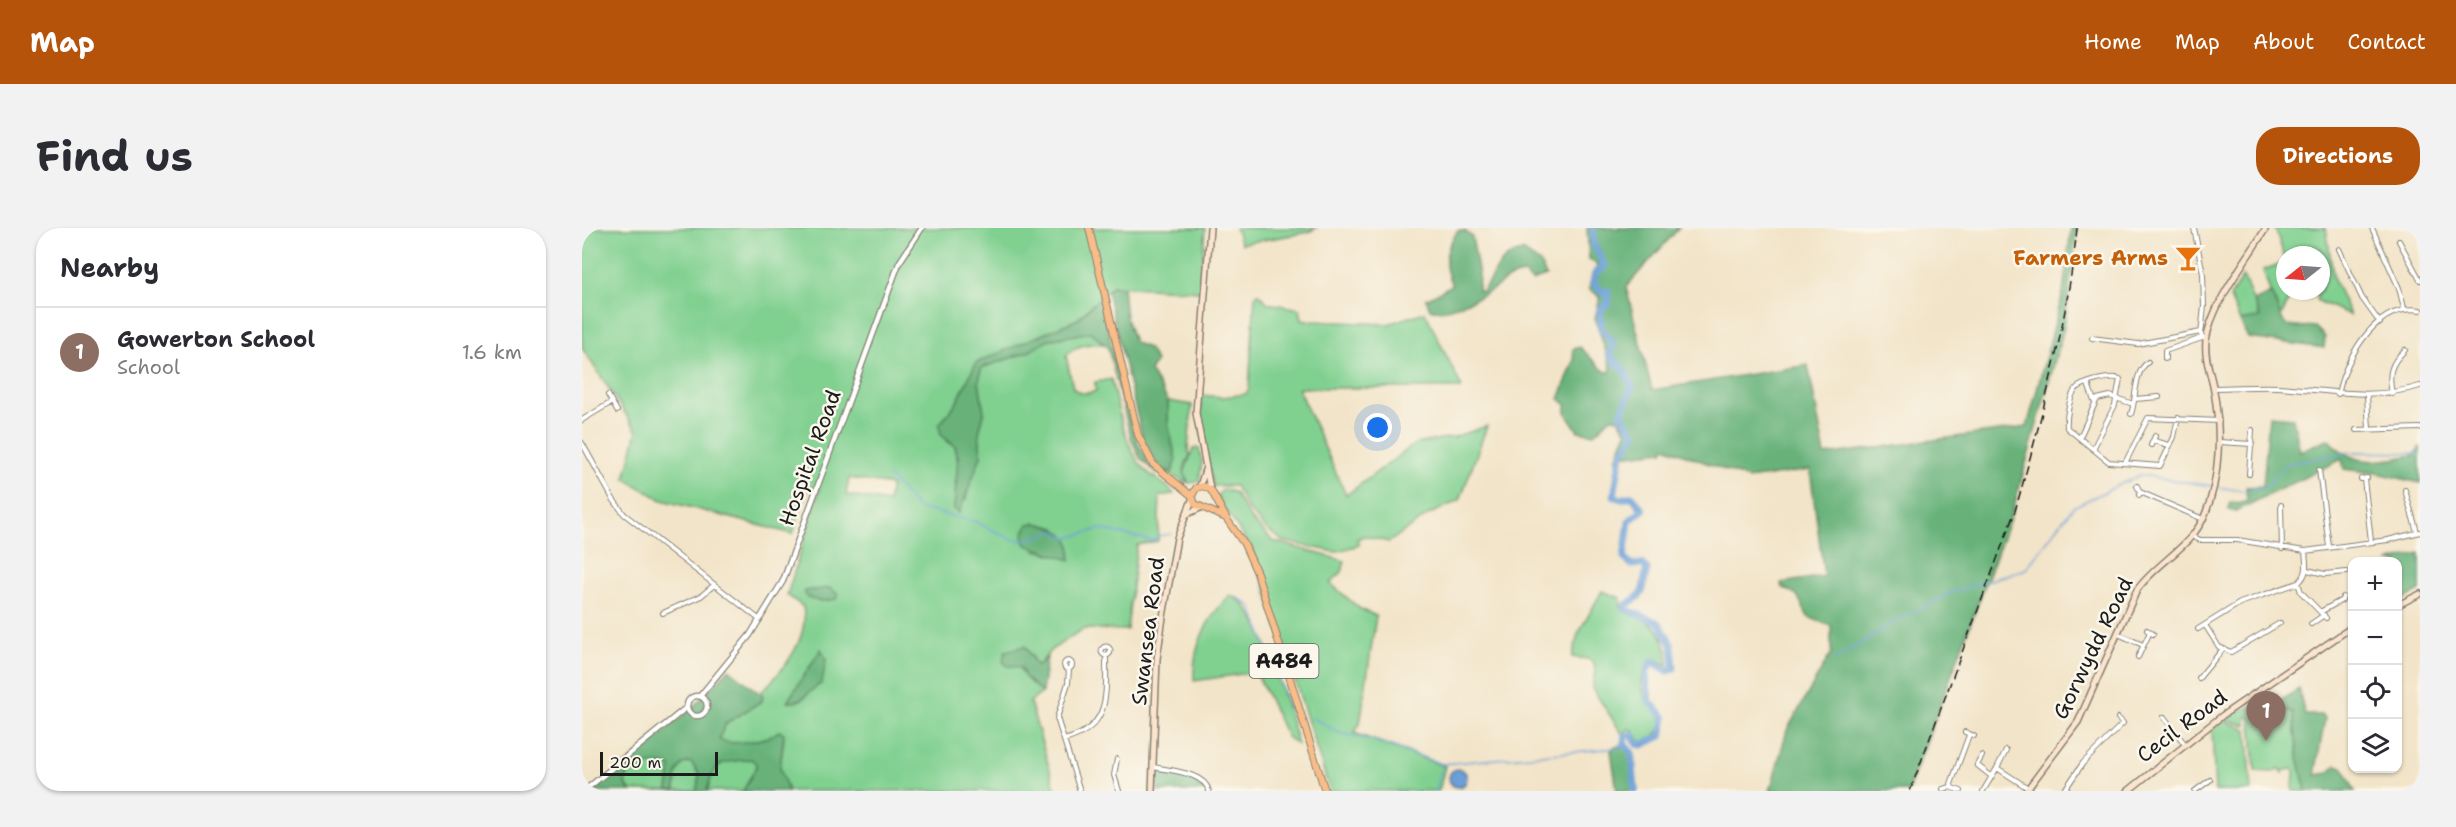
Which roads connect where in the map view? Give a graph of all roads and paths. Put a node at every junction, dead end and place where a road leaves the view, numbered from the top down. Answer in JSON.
{"nodes":[{"id":1,"x":922,"y":228,"type":"edge"},
{"id":2,"x":1089,"y":228,"type":"edge"},
{"id":3,"x":1210,"y":228,"type":"edge"},
{"id":4,"x":2194,"y":228,"type":"edge"},
{"id":5,"x":2266,"y":228,"type":"edge"},
{"id":6,"x":2372,"y":228,"type":"edge"},
{"id":7,"x":2399,"y":241,"type":"dead end"},
{"id":8,"x":2339,"y":249,"type":"dead end"},
{"id":9,"x":2420,"y":280,"type":"edge"},
{"id":10,"x":2204,"y":306,"type":"junction"},
{"id":11,"x":2404,"y":308,"type":"junction"},
{"id":12,"x":2420,"y":310,"type":"edge"},
{"id":13,"x":2215,"y":316,"type":"junction"},
{"id":14,"x":2380,"y":323,"type":"junction"},
{"id":15,"x":2201,"y":332,"type":"junction"},
{"id":16,"x":2092,"y":338,"type":"dead end"},
{"id":17,"x":2204,"y":339,"type":"junction"},
{"id":18,"x":2405,"y":350,"type":"dead end"},
{"id":19,"x":2165,"y":359,"type":"dead end"},
{"id":20,"x":2148,"y":363,"type":"dead end"},
{"id":21,"x":2088,"y":384,"type":"junction"},
{"id":22,"x":2420,"y":386,"type":"edge"},
{"id":23,"x":2214,"y":388,"type":"junction"},
{"id":24,"x":2338,"y":394,"type":"junction"},
{"id":25,"x":2392,"y":394,"type":"junction"},
{"id":26,"x":608,"y":395,"type":"dead end"},
{"id":27,"x":2159,"y":396,"type":"dead end"},
{"id":28,"x":2367,"y":396,"type":"junction"},
{"id":29,"x":2118,"y":399,"type":"junction"},
{"id":30,"x":2094,"y":401,"type":"junction"},
{"id":31,"x":2134,"y":401,"type":"junction"},
{"id":32,"x":612,"y":402,"type":"junction"},
{"id":33,"x":617,"y":411,"type":"dead end"},
{"id":34,"x":2131,"y":414,"type":"dead end"},
{"id":35,"x":2178,"y":418,"type":"junction"},
{"id":36,"x":582,"y":420,"type":"edge"},
{"id":37,"x":2219,"y":421,"type":"junction"},
{"id":38,"x":2419,"y":427,"type":"edge"},
{"id":39,"x":2369,"y":429,"type":"junction"},
{"id":40,"x":2252,"y":430,"type":"dead end"},
{"id":41,"x":2356,"y":430,"type":"dead end"},
{"id":42,"x":2080,"y":437,"type":"junction"},
{"id":43,"x":2154,"y":441,"type":"dead end"},
{"id":44,"x":582,"y":442,"type":"edge"},
{"id":45,"x":2219,"y":442,"type":"junction"},
{"id":46,"x":2252,"y":444,"type":"junction"},
{"id":47,"x":2169,"y":445,"type":"junction"},
{"id":48,"x":2094,"y":447,"type":"junction"},
{"id":49,"x":2126,"y":463,"type":"junction"},
{"id":50,"x":1206,"y":468,"type":"junction"},
{"id":51,"x":2319,"y":470,"type":"dead end"},
{"id":52,"x":2251,"y":471,"type":"dead end"},
{"id":53,"x":2364,"y":479,"type":"dead end"},
{"id":54,"x":1180,"y":485,"type":"junction"},
{"id":55,"x":2137,"y":486,"type":"dead end"},
{"id":56,"x":1198,"y":487,"type":"junction"},
{"id":57,"x":1210,"y":489,"type":"junction"},
{"id":58,"x":2405,"y":490,"type":"dead end"},
{"id":59,"x":1192,"y":498,"type":"junction"},
{"id":60,"x":1214,"y":498,"type":"junction"},
{"id":61,"x":2281,"y":505,"type":"dead end"},
{"id":62,"x":1202,"y":508,"type":"junction"},
{"id":63,"x":1187,"y":514,"type":"junction"},
{"id":64,"x":1226,"y":518,"type":"junction"},
{"id":65,"x":2203,"y":519,"type":"junction"},
{"id":66,"x":2419,"y":532,"type":"edge"},
{"id":67,"x":2192,"y":536,"type":"junction"},
{"id":68,"x":2371,"y":541,"type":"junction"},
{"id":69,"x":2329,"y":546,"type":"junction"},
{"id":70,"x":2282,"y":549,"type":"junction"},
{"id":71,"x":2305,"y":551,"type":"junction"},
{"id":72,"x":2307,"y":570,"type":"junction"},
{"id":73,"x":2348,"y":572,"type":"dead end"},
{"id":74,"x":2298,"y":583,"type":"junction"},
{"id":75,"x":714,"y":585,"type":"junction"},
{"id":76,"x":2420,"y":594,"type":"edge"},
{"id":77,"x":2343,"y":600,"type":"dead end"},
{"id":78,"x":2402,"y":603,"type":"edge"},
{"id":79,"x":663,"y":613,"type":"dead end"},
{"id":80,"x":2324,"y":615,"type":"junction"},
{"id":81,"x":760,"y":621,"type":"junction"},
{"id":82,"x":2280,"y":623,"type":"dead end"},
{"id":83,"x":2311,"y":624,"type":"dead end"},
{"id":84,"x":2205,"y":625,"type":"junction"},
{"id":85,"x":2198,"y":629,"type":"dead end"},
{"id":86,"x":2348,"y":630,"type":"edge"},
{"id":87,"x":2150,"y":632,"type":"dead end"},
{"id":88,"x":2117,"y":633,"type":"junction"},
{"id":89,"x":2143,"y":645,"type":"junction"},
{"id":90,"x":2222,"y":650,"type":"junction"},
{"id":91,"x":1106,"y":656,"type":"dead end"},
{"id":92,"x":2138,"y":657,"type":"dead end"},
{"id":93,"x":1069,"y":669,"type":"dead end"},
{"id":94,"x":2200,"y":676,"type":"dead end"},
{"id":95,"x":709,"y":688,"type":"junction"},
{"id":96,"x":700,"y":696,"type":"junction"},
{"id":97,"x":706,"y":703,"type":"junction"},
{"id":98,"x":687,"y":707,"type":"junction"},
{"id":99,"x":693,"y":715,"type":"junction"},
{"id":100,"x":2164,"y":717,"type":"dead end"},
{"id":101,"x":678,"y":718,"type":"junction"},
{"id":102,"x":2118,"y":718,"type":"dead end"},
{"id":103,"x":2127,"y":719,"type":"dead end"},
{"id":104,"x":2123,"y":723,"type":"junction"},
{"id":105,"x":1970,"y":734,"type":"dead end"},
{"id":106,"x":1064,"y":740,"type":"junction"},
{"id":107,"x":2184,"y":743,"type":"junction"},
{"id":108,"x":2006,"y":750,"type":"dead end"},
{"id":109,"x":1982,"y":756,"type":"dead end"},
{"id":110,"x":1117,"y":759,"type":"dead end"},
{"id":111,"x":1154,"y":767,"type":"junction"},
{"id":112,"x":1997,"y":768,"type":"junction"},
{"id":113,"x":1991,"y":776,"type":"junction"},
{"id":114,"x":2210,"y":780,"type":"dead end"},
{"id":115,"x":1951,"y":786,"type":"junction"},
{"id":116,"x":584,"y":789,"type":"edge"},
{"id":117,"x":1943,"y":789,"type":"dead end"},
{"id":118,"x":2027,"y":789,"type":"edge"},
{"id":119,"x":1080,"y":791,"type":"edge"},
{"id":120,"x":1119,"y":791,"type":"edge"},
{"id":121,"x":1152,"y":791,"type":"edge"},
{"id":122,"x":1209,"y":791,"type":"edge"},
{"id":123,"x":1325,"y":791,"type":"edge"},
{"id":124,"x":1961,"y":791,"type":"edge"},
{"id":125,"x":1983,"y":791,"type":"edge"},
{"id":126,"x":2064,"y":791,"type":"edge"},
{"id":127,"x":2128,"y":791,"type":"edge"},
{"id":128,"x":2195,"y":791,"type":"edge"}],
"edges":[{"from":1,"to":81,"type":"street","name":"Hospital Road"},
{"from":2,"to":54,"type":"main road","number":"A484"},
{"from":3,"to":50,"type":"main road"},
{"from":4,"to":10,"type":"street"},
{"from":5,"to":13,"type":"main road"},
{"from":6,"to":11,"type":"street"},
{"from":7,"to":9,"type":"street"},
{"from":8,"to":14,"type":"street"},
{"from":10,"to":13,"type":"street"},
{"from":10,"to":15,"type":"street"},
{"from":11,"to":12,"type":"street"},
{"from":11,"to":14,"type":"street"},
{"from":13,"to":17,"type":"main road"},
{"from":14,"to":24,"type":"street"},
{"from":15,"to":16,"type":"street"},
{"from":15,"to":17,"type":"street"},
{"from":17,"to":19,"type":"street"},
{"from":17,"to":23,"type":"main road"},
{"from":18,"to":25,"type":"street"},
{"from":20,"to":31,"type":"street"},
{"from":21,"to":29,"type":"street"},
{"from":21,"to":30,"type":"street"},
{"from":21,"to":42,"type":"street"},
{"from":22,"to":25,"type":"street"},
{"from":23,"to":24,"type":"street"},
{"from":23,"to":37,"type":"main road"},
{"from":24,"to":28,"type":"street"},
{"from":25,"to":28,"type":"street"},
{"from":26,"to":32,"type":"street"},
{"from":27,"to":31,"type":"street"},
{"from":28,"to":39,"type":"street"},
{"from":29,"to":30,"type":"street"},
{"from":29,"to":31,"type":"street"},
{"from":29,"to":48,"type":"street"},
{"from":30,"to":42,"type":"street"},
{"from":31,"to":34,"type":"street"},
{"from":32,"to":33,"type":"street"},
{"from":32,"to":36,"type":"street"},
{"from":35,"to":37,"type":"street"},
{"from":35,"to":47,"type":"street"},
{"from":35,"to":49,"type":"street"},
{"from":37,"to":45,"type":"main road"},
{"from":38,"to":39,"type":"street"},
{"from":39,"to":41,"type":"street"},
{"from":40,"to":46,"type":"street"},
{"from":42,"to":48,"type":"street"},
{"from":43,"to":47,"type":"street"},
{"from":44,"to":75,"type":"street"},
{"from":45,"to":46,"type":"street"},
{"from":45,"to":65,"type":"main road","name":"Gorwydd Road"},
{"from":46,"to":52,"type":"street"},
{"from":47,"to":49,"type":"street"},
{"from":48,"to":49,"type":"street"},
{"from":50,"to":56,"type":"main road"},
{"from":50,"to":57,"type":"main road"},
{"from":51,"to":69,"type":"street"},
{"from":53,"to":68,"type":"street"},
{"from":54,"to":56,"type":"main road","number":"A484"},
{"from":54,"to":59,"type":"main road","number":"A484"},
{"from":55,"to":65,"type":"street"},
{"from":56,"to":57,"type":"main road","number":"A484"},
{"from":56,"to":59,"type":"main road"},
{"from":57,"to":60,"type":"main road","number":"A484"},
{"from":58,"to":66,"type":"street"},
{"from":59,"to":62,"type":"main road","number":"A484"},
{"from":59,"to":63,"type":"main road","name":"Swansea Road"},
{"from":60,"to":62,"type":"main road"},
{"from":60,"to":64,"type":"main road","number":"A484"},
{"from":61,"to":70,"type":"street"},
{"from":62,"to":63,"type":"main road"},
{"from":62,"to":64,"type":"main road","number":"A484"},
{"from":63,"to":111,"type":"main road","name":"Swansea Road"},
{"from":64,"to":123,"type":"main road","number":"A484"},
{"from":65,"to":67,"type":"main road","name":"Gorwydd Road"},
{"from":66,"to":68,"type":"street"},
{"from":67,"to":70,"type":"street"},
{"from":67,"to":88,"type":"main road","name":"Gorwydd Road"},
{"from":68,"to":69,"type":"street"},
{"from":69,"to":71,"type":"street"},
{"from":70,"to":71,"type":"street"},
{"from":71,"to":72,"type":"street"},
{"from":72,"to":73,"type":"street"},
{"from":72,"to":74,"type":"street"},
{"from":74,"to":80,"type":"street"},
{"from":74,"to":84,"type":"street"},
{"from":75,"to":79,"type":"street"},
{"from":75,"to":81,"type":"street"},
{"from":76,"to":78,"type":"main road"},
{"from":77,"to":80,"type":"street"},
{"from":80,"to":83,"type":"street"},
{"from":81,"to":95,"type":"street","name":"Hospital Road"},
{"from":82,"to":90,"type":"street"},
{"from":84,"to":85,"type":"street"},
{"from":84,"to":90,"type":"street"},
{"from":86,"to":107,"type":"main road","name":"Cecil Road"},
{"from":87,"to":89,"type":"street"},
{"from":88,"to":89,"type":"street"},
{"from":88,"to":118,"type":"main road","name":"Gorwydd Road"},
{"from":89,"to":92,"type":"street"},
{"from":90,"to":94,"type":"street"},
{"from":91,"to":106,"type":"street"},
{"from":93,"to":106,"type":"street"},
{"from":95,"to":96,"type":"street","name":"Hospital Road"},
{"from":95,"to":97,"type":"street","name":"Hospital Road"},
{"from":96,"to":97,"type":"street"},
{"from":96,"to":98,"type":"street"},
{"from":97,"to":99,"type":"street"},
{"from":98,"to":99,"type":"street"},
{"from":98,"to":101,"type":"street"},
{"from":99,"to":101,"type":"street"},
{"from":100,"to":107,"type":"street"},
{"from":101,"to":116,"type":"street"},
{"from":102,"to":104,"type":"street"},
{"from":103,"to":104,"type":"street"},
{"from":104,"to":126,"type":"street"},
{"from":105,"to":115,"type":"street"},
{"from":106,"to":119,"type":"street"},
{"from":107,"to":127,"type":"main road","name":"Cecil Road"},
{"from":108,"to":112,"type":"street"},
{"from":109,"to":113,"type":"street"},
{"from":110,"to":120,"type":"street"},
{"from":111,"to":121,"type":"main road","name":"Swansea Road"},
{"from":111,"to":122,"type":"street"},
{"from":112,"to":113,"type":"street"},
{"from":112,"to":118,"type":"street"},
{"from":113,"to":125,"type":"street"},
{"from":114,"to":128,"type":"street"},
{"from":115,"to":117,"type":"street"},
{"from":115,"to":124,"type":"street"}]}
